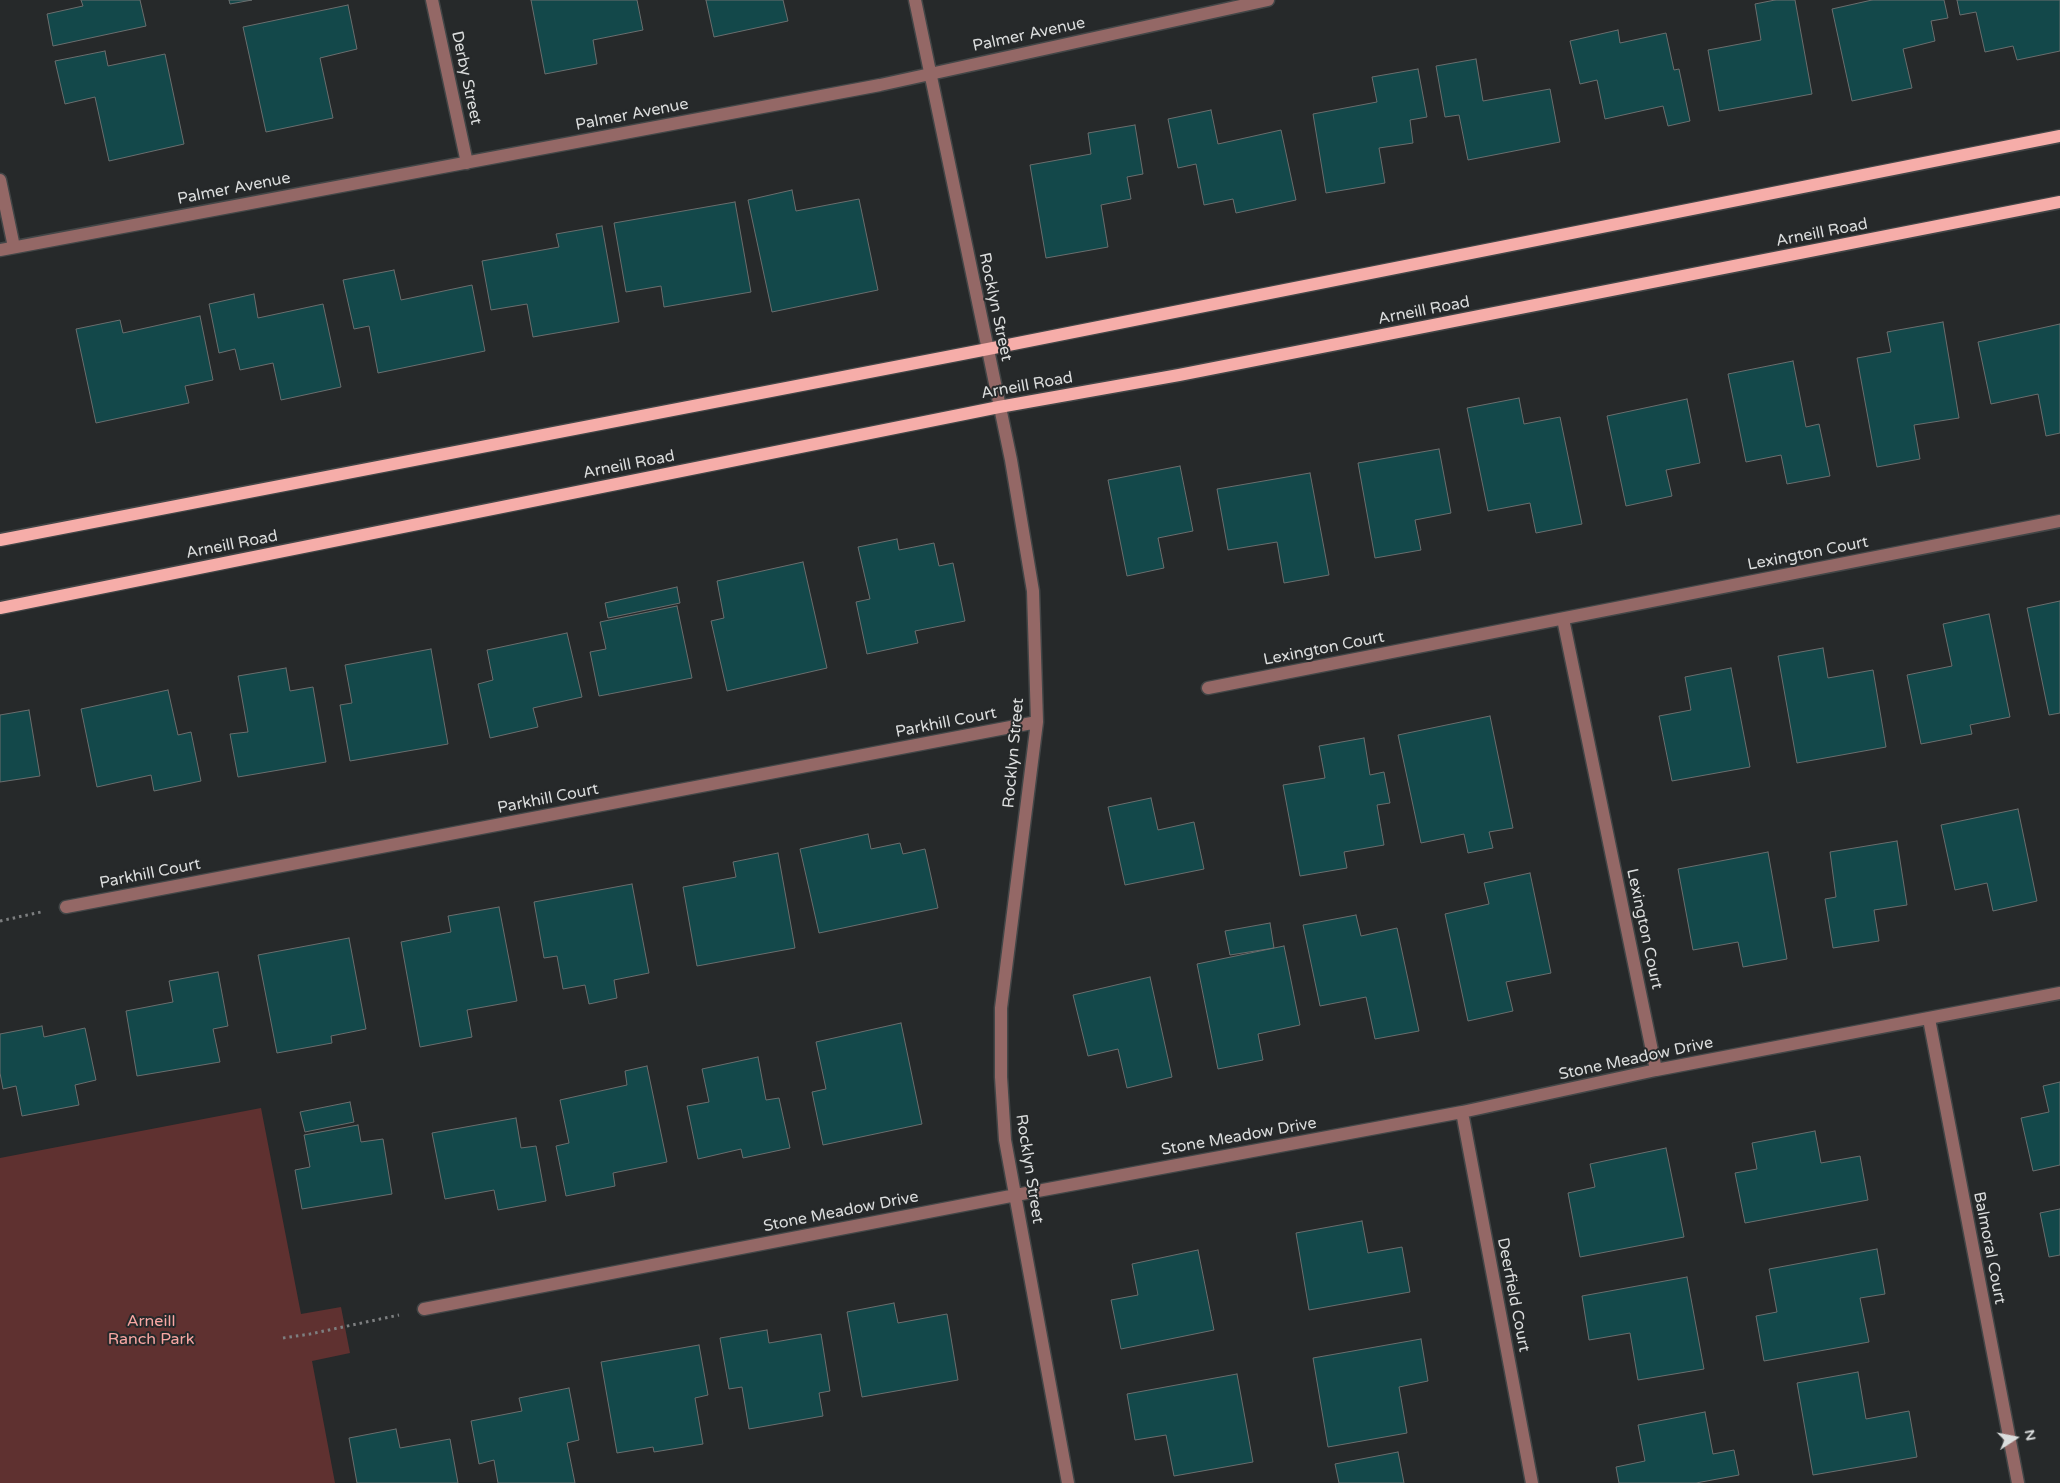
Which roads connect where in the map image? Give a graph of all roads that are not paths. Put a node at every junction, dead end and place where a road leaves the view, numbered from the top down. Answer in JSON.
{"nodes":[{"id":1,"x":432,"y":0,"type":"edge"},
{"id":2,"x":915,"y":0,"type":"edge"},
{"id":3,"x":1268,"y":0,"type":"edge"},
{"id":4,"x":930,"y":73,"type":"junction"},
{"id":5,"x":2060,"y":136,"type":"edge"},
{"id":6,"x":467,"y":163,"type":"junction"},
{"id":7,"x":0,"y":180,"type":"edge"},
{"id":8,"x":2060,"y":202,"type":"edge"},
{"id":9,"x":14,"y":247,"type":"junction"},
{"id":10,"x":0,"y":250,"type":"edge"},
{"id":11,"x":988,"y":349,"type":"junction"},
{"id":12,"x":999,"y":408,"type":"junction"},
{"id":13,"x":2060,"y":521,"type":"edge"},
{"id":14,"x":0,"y":540,"type":"edge"},
{"id":15,"x":0,"y":608,"type":"edge"},
{"id":16,"x":1563,"y":619,"type":"junction"},
{"id":17,"x":1208,"y":688,"type":"dead end"},
{"id":18,"x":1037,"y":722,"type":"junction"},
{"id":19,"x":66,"y":907,"type":"road end"},
{"id":20,"x":2060,"y":993,"type":"edge"},
{"id":21,"x":1929,"y":1019,"type":"junction"},
{"id":22,"x":1656,"y":1070,"type":"junction"},
{"id":23,"x":1462,"y":1112,"type":"junction"},
{"id":24,"x":1016,"y":1195,"type":"junction"},
{"id":25,"x":424,"y":1309,"type":"road end"},
{"id":26,"x":1068,"y":1483,"type":"edge"},
{"id":27,"x":1532,"y":1483,"type":"edge"},
{"id":28,"x":2018,"y":1483,"type":"edge"}],
"edges":[{"from":1,"to":6,"type":"street","name":"Derby Street"},
{"from":2,"to":4,"type":"street","name":"Rocklyn Street"},
{"from":3,"to":4,"type":"street","name":"Palmer Avenue"},
{"from":4,"to":6,"type":"street","name":"Palmer Avenue"},
{"from":4,"to":11,"type":"street","name":"Rocklyn Street"},
{"from":5,"to":11,"type":"main road"},
{"from":6,"to":9,"type":"street","name":"Palmer Avenue"},
{"from":7,"to":9,"type":"street"},
{"from":8,"to":12,"type":"main road","name":"Arneill Road"},
{"from":9,"to":10,"type":"street","name":"Palmer Avenue"},
{"from":11,"to":12,"type":"street","name":"Rocklyn Street"},
{"from":11,"to":14,"type":"main road"},
{"from":12,"to":15,"type":"main road","name":"Arneill Road"},
{"from":12,"to":18,"type":"street","name":"Rocklyn Street"},
{"from":13,"to":16,"type":"street","name":"Lexington Court"},
{"from":16,"to":17,"type":"street","name":"Lexington Court"},
{"from":16,"to":22,"type":"street","name":"Lexington Court"},
{"from":18,"to":19,"type":"street","name":"Parkhill Court"},
{"from":18,"to":24,"type":"street","name":"Rocklyn Street"},
{"from":20,"to":21,"type":"street","name":"Stone Meadow Drive"},
{"from":21,"to":22,"type":"street","name":"Stone Meadow Drive"},
{"from":21,"to":28,"type":"street","name":"Balmoral Court"},
{"from":22,"to":23,"type":"street","name":"Stone Meadow Drive"},
{"from":23,"to":24,"type":"street","name":"Stone Meadow Drive"},
{"from":23,"to":27,"type":"street","name":"Deerfield Court"},
{"from":24,"to":25,"type":"street","name":"Stone Meadow Drive"},
{"from":24,"to":26,"type":"street","name":"Rocklyn Street"}]}
